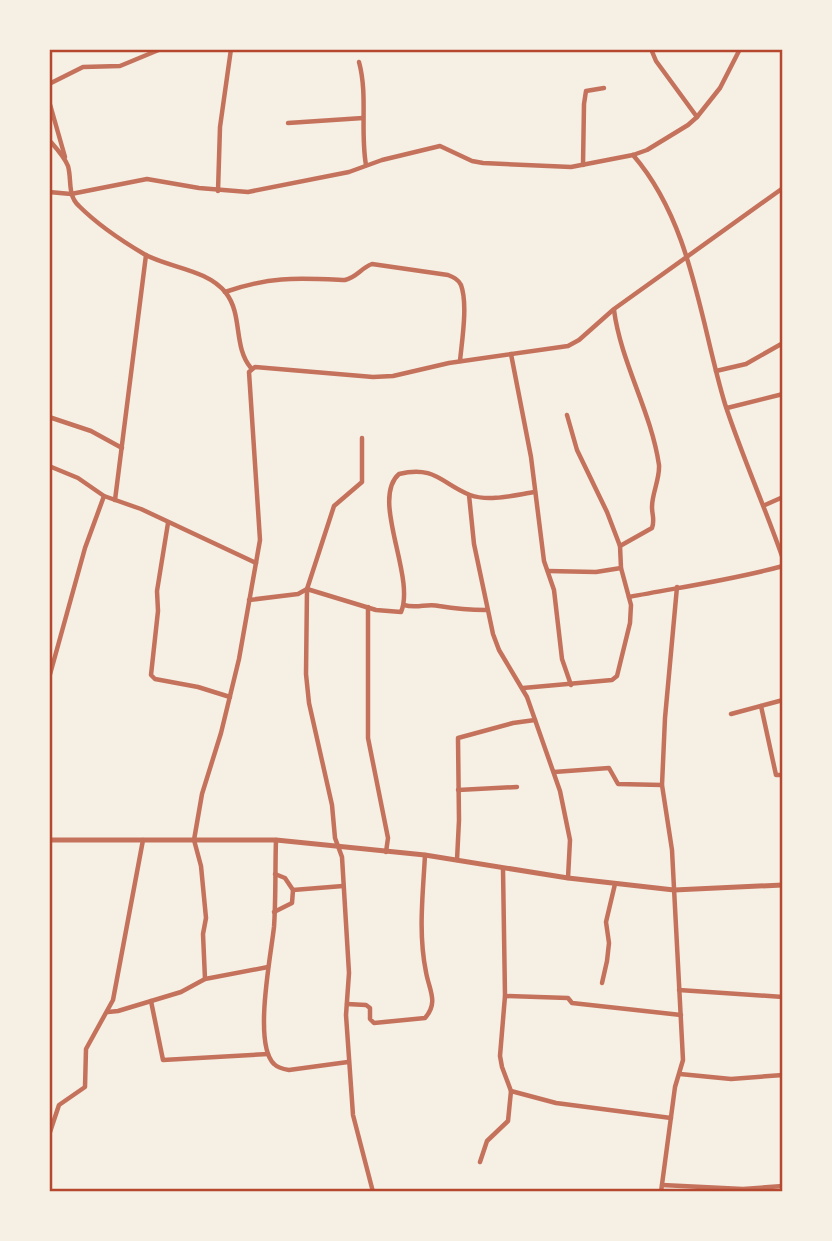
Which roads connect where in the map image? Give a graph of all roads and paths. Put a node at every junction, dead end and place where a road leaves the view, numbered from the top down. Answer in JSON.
{"nodes":[{"id":1,"x":161,"y":49,"type":"edge"},
{"id":2,"x":231,"y":49,"type":"edge"},
{"id":3,"x":651,"y":49,"type":"edge"},
{"id":4,"x":740,"y":49,"type":"edge"},
{"id":5,"x":359,"y":61,"type":"dead end"},
{"id":6,"x":49,"y":84,"type":"edge"},
{"id":7,"x":604,"y":88,"type":"dead end"},
{"id":8,"x":49,"y":101,"type":"edge"},
{"id":9,"x":697,"y":117,"type":"junction"},
{"id":10,"x":363,"y":118,"type":"junction"},
{"id":11,"x":288,"y":123,"type":"dead end"},
{"id":12,"x":49,"y":140,"type":"edge"},
{"id":13,"x":633,"y":155,"type":"junction"},
{"id":14,"x":66,"y":161,"type":"junction"},
{"id":15,"x":583,"y":165,"type":"junction"},
{"id":16,"x":366,"y":166,"type":"junction"},
{"id":17,"x":783,"y":188,"type":"edge"},
{"id":18,"x":218,"y":191,"type":"junction"},
{"id":19,"x":49,"y":192,"type":"edge"},
{"id":20,"x":71,"y":194,"type":"junction"},
{"id":21,"x":146,"y":255,"type":"junction"},
{"id":22,"x":688,"y":257,"type":"junction"},
{"id":23,"x":225,"y":292,"type":"junction"},
{"id":24,"x":614,"y":309,"type":"junction"},
{"id":25,"x":783,"y":343,"type":"edge"},
{"id":26,"x":511,"y":354,"type":"junction"},
{"id":27,"x":460,"y":361,"type":"junction"},
{"id":28,"x":251,"y":368,"type":"junction"},
{"id":29,"x":716,"y":371,"type":"junction"},
{"id":30,"x":783,"y":394,"type":"edge"},
{"id":31,"x":727,"y":408,"type":"junction"},
{"id":32,"x":567,"y":415,"type":"dead end"},
{"id":33,"x":49,"y":417,"type":"edge"},
{"id":34,"x":362,"y":438,"type":"dead end"},
{"id":35,"x":122,"y":447,"type":"junction"},
{"id":36,"x":49,"y":466,"type":"edge"},
{"id":37,"x":535,"y":492,"type":"junction"},
{"id":38,"x":469,"y":495,"type":"junction"},
{"id":39,"x":104,"y":496,"type":"junction"},
{"id":40,"x":783,"y":496,"type":"edge"},
{"id":41,"x":115,"y":500,"type":"junction"},
{"id":42,"x":765,"y":505,"type":"junction"},
{"id":43,"x":168,"y":523,"type":"junction"},
{"id":44,"x":620,"y":546,"type":"junction"},
{"id":45,"x":783,"y":559,"type":"edge"},
{"id":46,"x":256,"y":563,"type":"junction"},
{"id":47,"x":783,"y":566,"type":"edge"},
{"id":48,"x":621,"y":568,"type":"junction"},
{"id":49,"x":548,"y":571,"type":"junction"},
{"id":50,"x":677,"y":587,"type":"junction"},
{"id":51,"x":307,"y":590,"type":"junction"},
{"id":52,"x":629,"y":597,"type":"junction"},
{"id":53,"x":248,"y":600,"type":"junction"},
{"id":54,"x":404,"y":605,"type":"junction"},
{"id":55,"x":369,"y":607,"type":"junction"},
{"id":56,"x":486,"y":610,"type":"junction"},
{"id":57,"x":49,"y":678,"type":"edge"},
{"id":58,"x":570,"y":685,"type":"junction"},
{"id":59,"x":523,"y":688,"type":"junction"},
{"id":60,"x":230,"y":697,"type":"junction"},
{"id":61,"x":783,"y":700,"type":"edge"},
{"id":62,"x":761,"y":706,"type":"junction"},
{"id":63,"x":731,"y":714,"type":"dead end"},
{"id":64,"x":535,"y":720,"type":"junction"},
{"id":65,"x":554,"y":772,"type":"junction"},
{"id":66,"x":783,"y":775,"type":"edge"},
{"id":67,"x":662,"y":785,"type":"junction"},
{"id":68,"x":517,"y":787,"type":"dead end"},
{"id":69,"x":458,"y":790,"type":"junction"},
{"id":70,"x":194,"y":839,"type":"junction"},
{"id":71,"x":49,"y":840,"type":"edge"},
{"id":72,"x":143,"y":840,"type":"junction"},
{"id":73,"x":276,"y":840,"type":"junction"},
{"id":74,"x":339,"y":846,"type":"junction"},
{"id":75,"x":386,"y":852,"type":"junction"},
{"id":76,"x":425,"y":855,"type":"junction"},
{"id":77,"x":457,"y":860,"type":"junction"},
{"id":78,"x":503,"y":869,"type":"junction"},
{"id":79,"x":275,"y":874,"type":"junction"},
{"id":80,"x":568,"y":878,"type":"junction"},
{"id":81,"x":615,"y":884,"type":"junction"},
{"id":82,"x":783,"y":885,"type":"edge"},
{"id":83,"x":343,"y":886,"type":"junction"},
{"id":84,"x":293,"y":890,"type":"junction"},
{"id":85,"x":674,"y":890,"type":"junction"},
{"id":86,"x":274,"y":912,"type":"junction"},
{"id":87,"x":268,"y":967,"type":"junction"},
{"id":88,"x":205,"y":979,"type":"junction"},
{"id":89,"x":602,"y":983,"type":"dead end"},
{"id":90,"x":679,"y":990,"type":"junction"},
{"id":91,"x":505,"y":996,"type":"junction"},
{"id":92,"x":783,"y":997,"type":"edge"},
{"id":93,"x":151,"y":1001,"type":"junction"},
{"id":94,"x":347,"y":1004,"type":"junction"},
{"id":95,"x":108,"y":1012,"type":"junction"},
{"id":96,"x":681,"y":1015,"type":"junction"},
{"id":97,"x":268,"y":1054,"type":"junction"},
{"id":98,"x":348,"y":1062,"type":"junction"},
{"id":99,"x":680,"y":1074,"type":"junction"},
{"id":100,"x":783,"y":1075,"type":"edge"},
{"id":101,"x":511,"y":1091,"type":"junction"},
{"id":102,"x":671,"y":1118,"type":"junction"},
{"id":103,"x":49,"y":1135,"type":"edge"},
{"id":104,"x":480,"y":1162,"type":"dead end"},
{"id":105,"x":662,"y":1185,"type":"junction"},
{"id":106,"x":783,"y":1186,"type":"edge"},
{"id":107,"x":373,"y":1192,"type":"edge"},
{"id":108,"x":662,"y":1192,"type":"edge"}],
"edges":[{"from":1,"to":6,"type":"street"},
{"from":2,"to":18,"type":"street"},
{"from":3,"to":9,"type":"street"},
{"from":4,"to":9,"type":"street"},
{"from":5,"to":10,"type":"street"},
{"from":7,"to":15,"type":"street"},
{"from":8,"to":14,"type":"street"},
{"from":9,"to":13,"type":"street"},
{"from":10,"to":11,"type":"street"},
{"from":10,"to":16,"type":"street"},
{"from":12,"to":14,"type":"street"},
{"from":13,"to":15,"type":"street"},
{"from":13,"to":22,"type":"street"},
{"from":14,"to":20,"type":"street"},
{"from":15,"to":16,"type":"street"},
{"from":16,"to":18,"type":"street"},
{"from":17,"to":22,"type":"street"},
{"from":18,"to":20,"type":"street"},
{"from":19,"to":20,"type":"street"},
{"from":20,"to":21,"type":"street"},
{"from":21,"to":23,"type":"street"},
{"from":21,"to":35,"type":"street"},
{"from":22,"to":24,"type":"street"},
{"from":22,"to":29,"type":"street"},
{"from":23,"to":27,"type":"street"},
{"from":23,"to":28,"type":"street"},
{"from":24,"to":26,"type":"street"},
{"from":24,"to":44,"type":"street"},
{"from":25,"to":29,"type":"street"},
{"from":26,"to":27,"type":"street"},
{"from":26,"to":37,"type":"street"},
{"from":27,"to":28,"type":"street"},
{"from":28,"to":46,"type":"street"},
{"from":29,"to":31,"type":"street"},
{"from":30,"to":31,"type":"street"},
{"from":31,"to":42,"type":"street"},
{"from":32,"to":44,"type":"street"},
{"from":33,"to":35,"type":"street"},
{"from":34,"to":51,"type":"street"},
{"from":35,"to":41,"type":"street"},
{"from":36,"to":39,"type":"street"},
{"from":37,"to":38,"type":"street"},
{"from":37,"to":49,"type":"street"},
{"from":38,"to":54,"type":"street"},
{"from":38,"to":56,"type":"street"},
{"from":39,"to":41,"type":"street"},
{"from":39,"to":57,"type":"street"},
{"from":40,"to":42,"type":"street"},
{"from":41,"to":43,"type":"street"},
{"from":42,"to":45,"type":"street"},
{"from":43,"to":46,"type":"street"},
{"from":43,"to":60,"type":"street"},
{"from":44,"to":48,"type":"street"},
{"from":46,"to":53,"type":"street"},
{"from":47,"to":50,"type":"street"},
{"from":48,"to":49,"type":"street"},
{"from":48,"to":52,"type":"street"},
{"from":49,"to":58,"type":"street"},
{"from":50,"to":52,"type":"street"},
{"from":50,"to":67,"type":"street"},
{"from":51,"to":53,"type":"street"},
{"from":51,"to":55,"type":"street"},
{"from":51,"to":74,"type":"street"},
{"from":52,"to":58,"type":"street"},
{"from":53,"to":60,"type":"street"},
{"from":54,"to":55,"type":"street"},
{"from":54,"to":56,"type":"street"},
{"from":55,"to":75,"type":"street"},
{"from":56,"to":59,"type":"street"},
{"from":58,"to":59,"type":"street"},
{"from":59,"to":64,"type":"street"},
{"from":60,"to":70,"type":"street"},
{"from":61,"to":62,"type":"street"},
{"from":62,"to":63,"type":"street"},
{"from":62,"to":66,"type":"street"},
{"from":64,"to":65,"type":"street"},
{"from":64,"to":69,"type":"street"},
{"from":65,"to":67,"type":"street"},
{"from":65,"to":80,"type":"street"},
{"from":67,"to":85,"type":"street"},
{"from":68,"to":69,"type":"street"},
{"from":69,"to":77,"type":"street"},
{"from":70,"to":72,"type":"street"},
{"from":70,"to":73,"type":"street"},
{"from":70,"to":88,"type":"street"},
{"from":71,"to":72,"type":"street"},
{"from":72,"to":95,"type":"street"},
{"from":73,"to":74,"type":"street"},
{"from":73,"to":79,"type":"street"},
{"from":74,"to":75,"type":"street"},
{"from":74,"to":83,"type":"street"},
{"from":75,"to":76,"type":"street"},
{"from":76,"to":77,"type":"street"},
{"from":76,"to":94,"type":"street"},
{"from":77,"to":78,"type":"street"},
{"from":78,"to":80,"type":"street"},
{"from":78,"to":91,"type":"street"},
{"from":79,"to":84,"type":"street"},
{"from":79,"to":86,"type":"street"},
{"from":80,"to":81,"type":"street"},
{"from":81,"to":85,"type":"street"},
{"from":81,"to":89,"type":"street"},
{"from":82,"to":85,"type":"street"},
{"from":83,"to":84,"type":"street"},
{"from":83,"to":94,"type":"street"},
{"from":84,"to":86,"type":"street"},
{"from":85,"to":90,"type":"street"},
{"from":86,"to":87,"type":"street"},
{"from":87,"to":88,"type":"street"},
{"from":87,"to":97,"type":"street"},
{"from":88,"to":93,"type":"street"},
{"from":90,"to":92,"type":"street"},
{"from":90,"to":96,"type":"street"},
{"from":91,"to":96,"type":"street"},
{"from":91,"to":101,"type":"street"},
{"from":93,"to":95,"type":"street"},
{"from":93,"to":97,"type":"street"},
{"from":94,"to":98,"type":"street"},
{"from":95,"to":103,"type":"street"},
{"from":96,"to":99,"type":"street"},
{"from":97,"to":98,"type":"street"},
{"from":98,"to":107,"type":"street"},
{"from":99,"to":100,"type":"street"},
{"from":99,"to":102,"type":"street"},
{"from":101,"to":102,"type":"street"},
{"from":101,"to":104,"type":"street"},
{"from":102,"to":105,"type":"street"},
{"from":105,"to":106,"type":"street"},
{"from":105,"to":108,"type":"street"}]}
